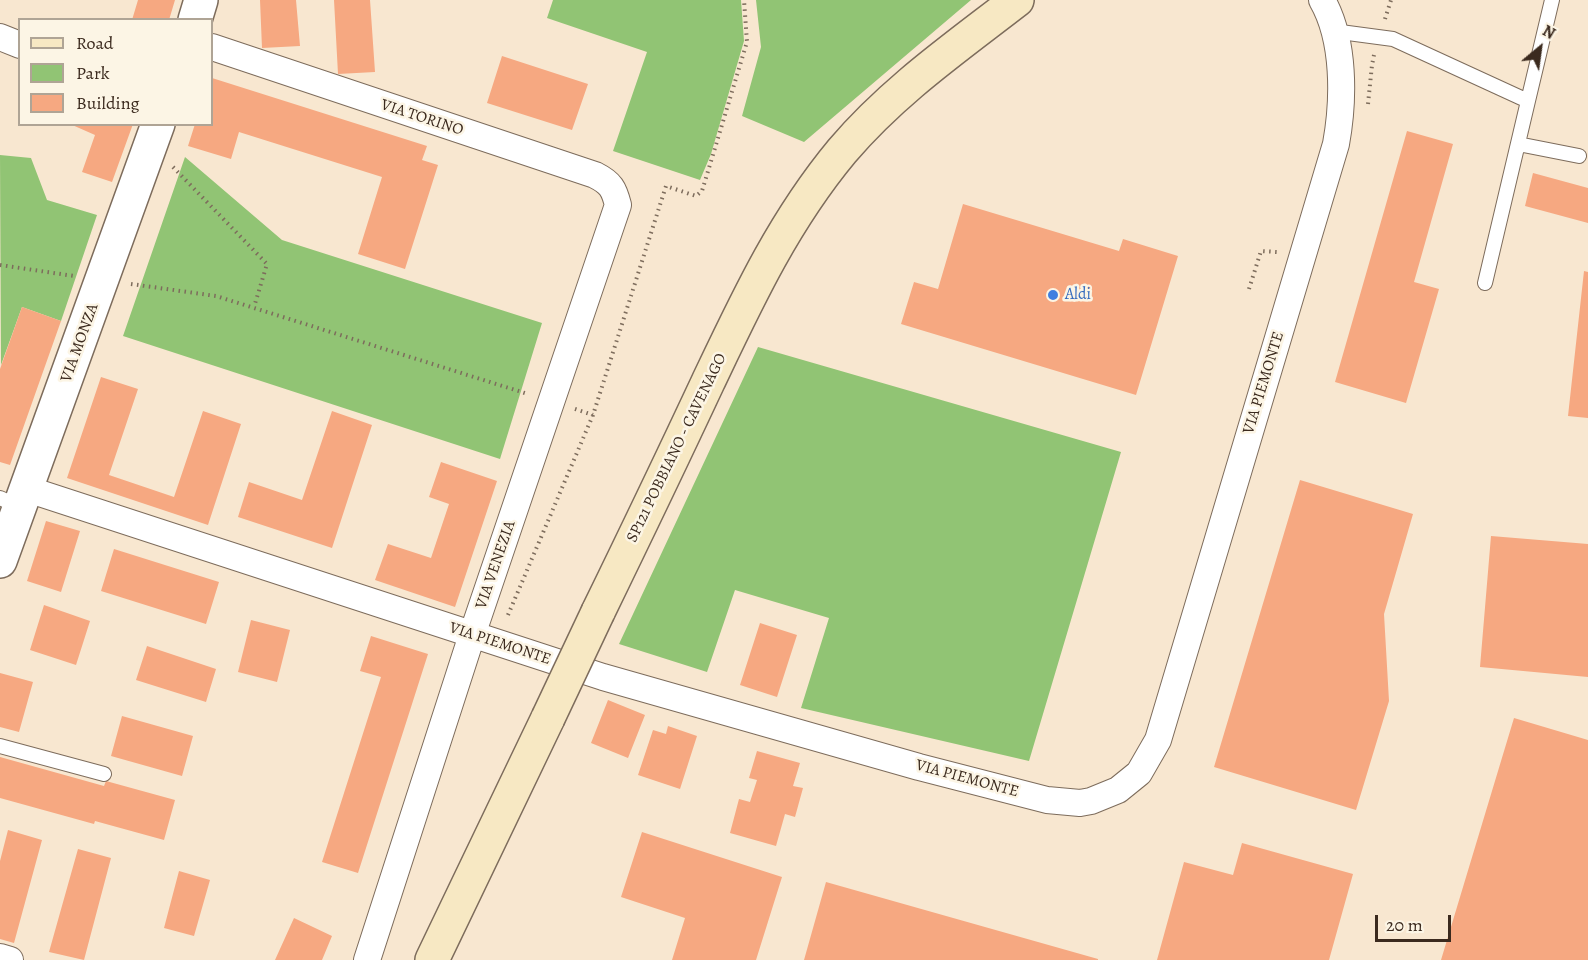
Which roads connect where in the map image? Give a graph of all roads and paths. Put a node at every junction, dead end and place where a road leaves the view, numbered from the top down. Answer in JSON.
{"nodes":[{"id":1,"x":201,"y":0,"type":"edge"},
{"id":2,"x":744,"y":0,"type":"edge"},
{"id":3,"x":1552,"y":0,"type":"edge"},
{"id":4,"x":1017,"y":1,"type":"edge"},
{"id":5,"x":1324,"y":2,"type":"edge"},
{"id":6,"x":196,"y":18,"type":"edge"},
{"id":7,"x":1333,"y":31,"type":"junction"},
{"id":8,"x":0,"y":37,"type":"edge"},
{"id":9,"x":18,"y":44,"type":"edge"},
{"id":10,"x":213,"y":47,"type":"edge"},
{"id":11,"x":1528,"y":101,"type":"junction"},
{"id":12,"x":154,"y":134,"type":"edge"},
{"id":13,"x":1518,"y":144,"type":"junction"},
{"id":14,"x":1580,"y":156,"type":"dead end"},
{"id":15,"x":618,"y":205,"type":"joint"},
{"id":16,"x":1485,"y":283,"type":"dead end"},
{"id":17,"x":552,"y":402,"type":"junction"},
{"id":18,"x":593,"y":415,"type":"junction"},
{"id":19,"x":16,"y":498,"type":"edge"},
{"id":20,"x":0,"y":561,"type":"edge"},
{"id":21,"x":507,"y":619,"type":"dead end"},
{"id":22,"x":472,"y":635,"type":"junction"},
{"id":23,"x":0,"y":746,"type":"edge"},
{"id":24,"x":104,"y":774,"type":"dead end"},
{"id":25,"x":0,"y":957,"type":"edge"},
{"id":26,"x":10,"y":960,"type":"edge"},
{"id":27,"x":367,"y":960,"type":"edge"},
{"id":28,"x":432,"y":960,"type":"edge"}],
"edges":[{"from":1,"to":6,"type":"street"},
{"from":2,"to":18,"type":"path"},
{"from":3,"to":11,"type":"lane"},
{"from":4,"to":28,"type":"main road","name":"SP121 POBBIANO - CAVENAGO","bridge":true},
{"from":5,"to":7,"type":"street","name":"VIA PIEMONTE"},
{"from":7,"to":11,"type":"lane"},
{"from":7,"to":22,"type":"street","name":"VIA PIEMONTE"},
{"from":8,"to":9,"type":"street"},
{"from":10,"to":15,"type":"street","name":"VIA TORINO"},
{"from":11,"to":13,"type":"lane"},
{"from":12,"to":17,"type":"path"},
{"from":12,"to":19,"type":"street","name":"VIA MONZA"},
{"from":13,"to":14,"type":"lane"},
{"from":13,"to":16,"type":"lane"},
{"from":15,"to":17,"type":"street","name":"VIA VENEZIA"},
{"from":17,"to":18,"type":"path"},
{"from":17,"to":22,"type":"street","name":"VIA VENEZIA"},
{"from":18,"to":21,"type":"path"},
{"from":19,"to":20,"type":"street","name":"VIA MONZA"},
{"from":19,"to":22,"type":"street","name":"VIA PIEMONTE"},
{"from":22,"to":27,"type":"street","name":"VIA VENEZIA"},
{"from":23,"to":24,"type":"lane"},
{"from":25,"to":26,"type":"street"}]}
